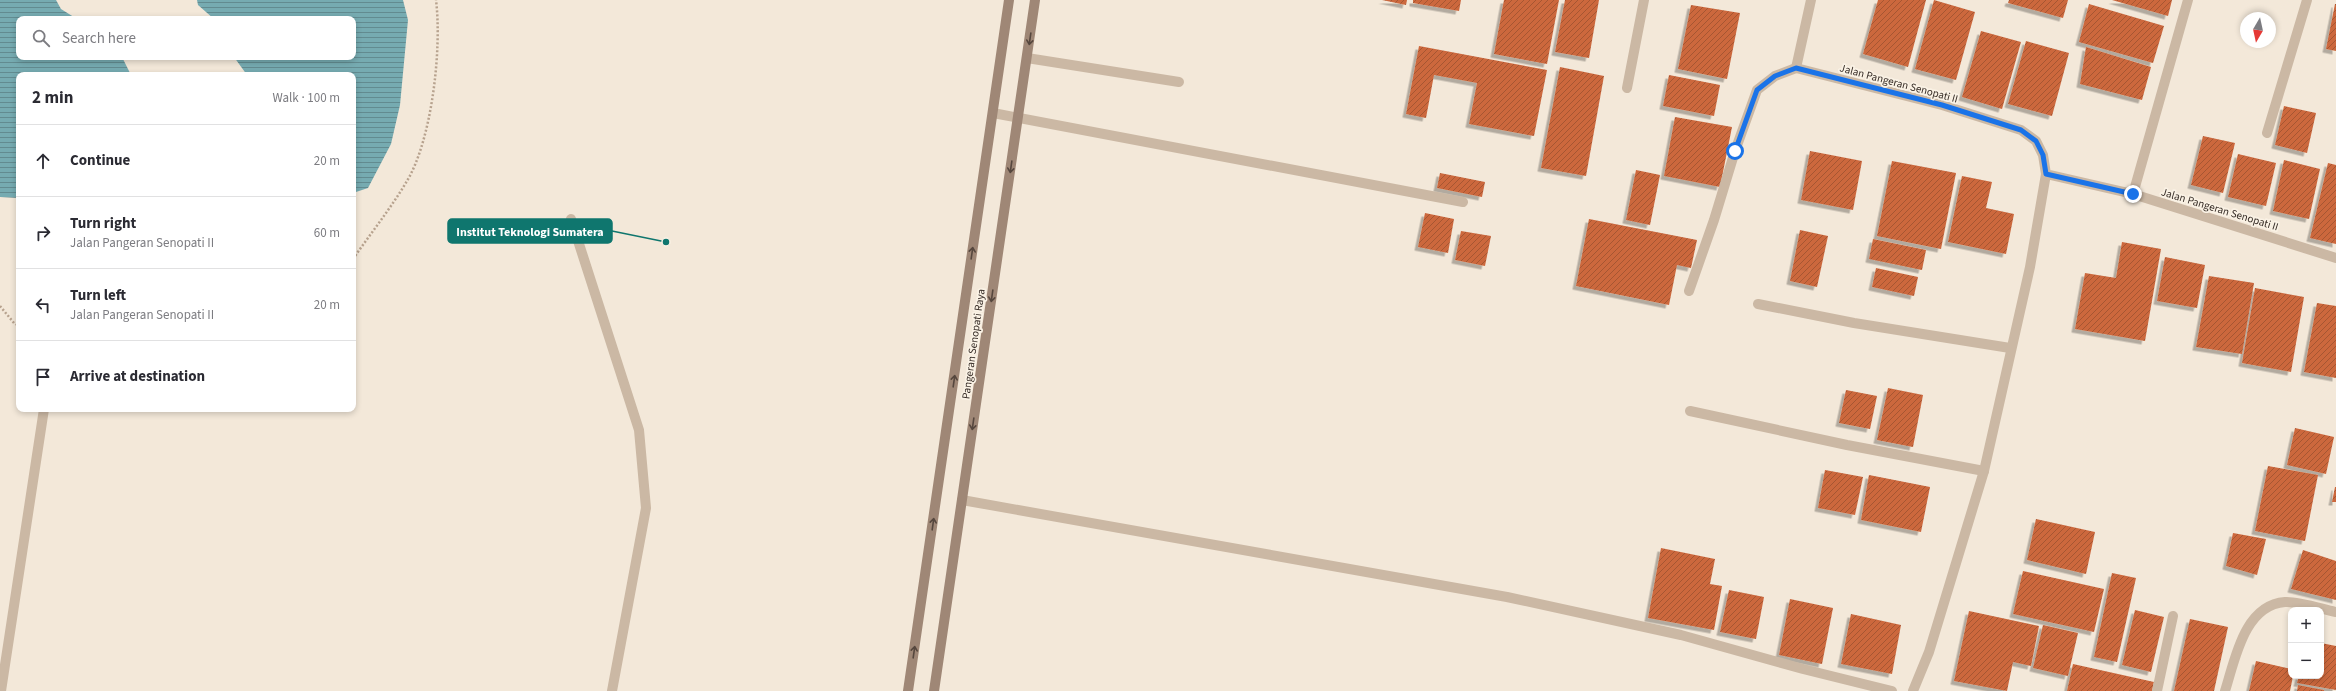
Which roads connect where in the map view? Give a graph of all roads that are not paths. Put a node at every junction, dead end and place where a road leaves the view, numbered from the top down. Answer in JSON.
{"nodes":[{"id":1,"x":1009,"y":0,"type":"edge"},
{"id":2,"x":1035,"y":0,"type":"edge"},
{"id":3,"x":1644,"y":0,"type":"edge"},
{"id":4,"x":1811,"y":0,"type":"edge"},
{"id":5,"x":2188,"y":0,"type":"edge"},
{"id":6,"x":2307,"y":0,"type":"edge"},
{"id":7,"x":1027,"y":58,"type":"junction"},
{"id":8,"x":1796,"y":68,"type":"junction"},
{"id":9,"x":1179,"y":82,"type":"dead end"},
{"id":10,"x":1627,"y":88,"type":"dead end"},
{"id":11,"x":993,"y":113,"type":"junction"},
{"id":12,"x":1018,"y":117,"type":"junction"},
{"id":13,"x":2267,"y":133,"type":"dead end"},
{"id":14,"x":2046,"y":174,"type":"junction"},
{"id":15,"x":2133,"y":194,"type":"junction"},
{"id":16,"x":1463,"y":202,"type":"dead end"},
{"id":17,"x":571,"y":219,"type":"dead end"},
{"id":18,"x":2336,"y":258,"type":"edge"},
{"id":19,"x":1689,"y":291,"type":"dead end"},
{"id":20,"x":1758,"y":304,"type":"dead end"},
{"id":21,"x":2010,"y":348,"type":"junction"},
{"id":22,"x":1690,"y":411,"type":"dead end"},
{"id":23,"x":44,"y":412,"type":"edge"},
{"id":24,"x":1984,"y":471,"type":"junction"},
{"id":25,"x":962,"y":500,"type":"junction"},
{"id":26,"x":2336,"y":612,"type":"edge"},
{"id":27,"x":2173,"y":616,"type":"dead end"},
{"id":28,"x":2,"y":691,"type":"edge"},
{"id":29,"x":612,"y":691,"type":"edge"},
{"id":30,"x":908,"y":691,"type":"edge"},
{"id":31,"x":934,"y":691,"type":"edge"},
{"id":32,"x":1892,"y":691,"type":"edge"},
{"id":33,"x":1913,"y":691,"type":"edge"},
{"id":34,"x":2157,"y":691,"type":"edge"},
{"id":35,"x":2225,"y":691,"type":"edge"}],
"edges":[{"from":1,"to":11,"type":"street","name":"Pangeran Senopati Raya"},
{"from":2,"to":7,"type":"street","name":"Pangeran Senopati Raya","one_way":true},
{"from":3,"to":10,"type":"street"},
{"from":4,"to":8,"type":"street"},
{"from":5,"to":15,"type":"street"},
{"from":6,"to":13,"type":"street"},
{"from":7,"to":9,"type":"street"},
{"from":7,"to":12,"type":"street","name":"Pangeran Senopati Raya"},
{"from":8,"to":14,"type":"street","name":"Jalan Pangeran Senopati II"},
{"from":8,"to":19,"type":"street"},
{"from":11,"to":12,"type":"street"},
{"from":30,"to":11,"type":"street","name":"Pangeran Senopati Raya","one_way":true},
{"from":12,"to":16,"type":"street"},
{"from":12,"to":25,"type":"street","name":"Pangeran Senopati Raya","one_way":true},
{"from":14,"to":15,"type":"street","name":"Jalan Pangeran Senopati II"},
{"from":14,"to":21,"type":"street"},
{"from":15,"to":18,"type":"street","name":"Jalan Pangeran Senopati II"},
{"from":17,"to":29,"type":"street"},
{"from":20,"to":21,"type":"street"},
{"from":21,"to":24,"type":"street"},
{"from":22,"to":24,"type":"street"},
{"from":23,"to":28,"type":"street"},
{"from":24,"to":33,"type":"street"},
{"from":25,"to":31,"type":"street","name":"Pangeran Senopati Raya"},
{"from":25,"to":32,"type":"street"},
{"from":26,"to":35,"type":"street"},
{"from":27,"to":34,"type":"street"}]}
